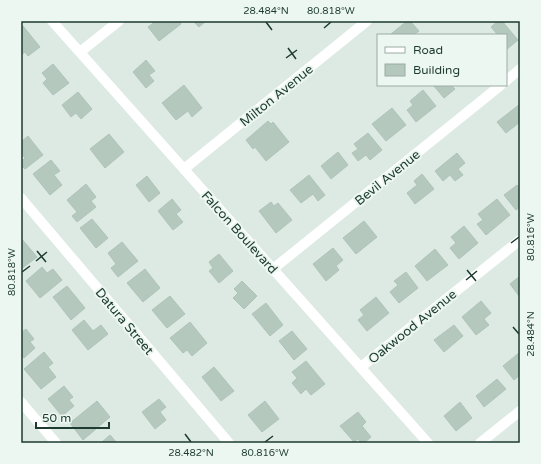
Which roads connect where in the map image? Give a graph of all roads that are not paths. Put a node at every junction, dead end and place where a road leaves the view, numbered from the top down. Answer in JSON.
{"nodes":[{"id":1,"x":52,"y":21,"type":"edge"},
{"id":2,"x":119,"y":21,"type":"edge"},
{"id":3,"x":367,"y":21,"type":"edge"},
{"id":4,"x":80,"y":52,"type":"junction"},
{"id":5,"x":520,"y":69,"type":"edge"},
{"id":6,"x":507,"y":80,"type":"edge"},
{"id":7,"x":499,"y":86,"type":"edge"},
{"id":8,"x":184,"y":169,"type":"junction"},
{"id":9,"x":21,"y":198,"type":"edge"},
{"id":10,"x":520,"y":240,"type":"edge"},
{"id":11,"x":273,"y":269,"type":"junction"},
{"id":12,"x":361,"y":367,"type":"junction"},
{"id":13,"x":21,"y":402,"type":"edge"},
{"id":14,"x":520,"y":411,"type":"edge"},
{"id":15,"x":56,"y":443,"type":"edge"},
{"id":16,"x":229,"y":443,"type":"edge"},
{"id":17,"x":428,"y":443,"type":"edge"},
{"id":18,"x":480,"y":443,"type":"edge"}],
"edges":[{"from":1,"to":4,"type":"street","name":"Falcon Boulevard"},
{"from":2,"to":4,"type":"street"},
{"from":3,"to":8,"type":"street","name":"Milton Avenue"},
{"from":4,"to":8,"type":"street","name":"Falcon Boulevard"},
{"from":5,"to":6,"type":"street"},
{"from":7,"to":11,"type":"street","name":"Bevil Avenue"},
{"from":8,"to":11,"type":"street","name":"Falcon Boulevard"},
{"from":9,"to":16,"type":"street","name":"Datura Street"},
{"from":10,"to":12,"type":"street","name":"Oakwood Avenue"},
{"from":11,"to":12,"type":"street","name":"Falcon Boulevard"},
{"from":12,"to":17,"type":"street","name":"Falcon Boulevard"},
{"from":13,"to":15,"type":"street"},
{"from":14,"to":18,"type":"street"}]}
